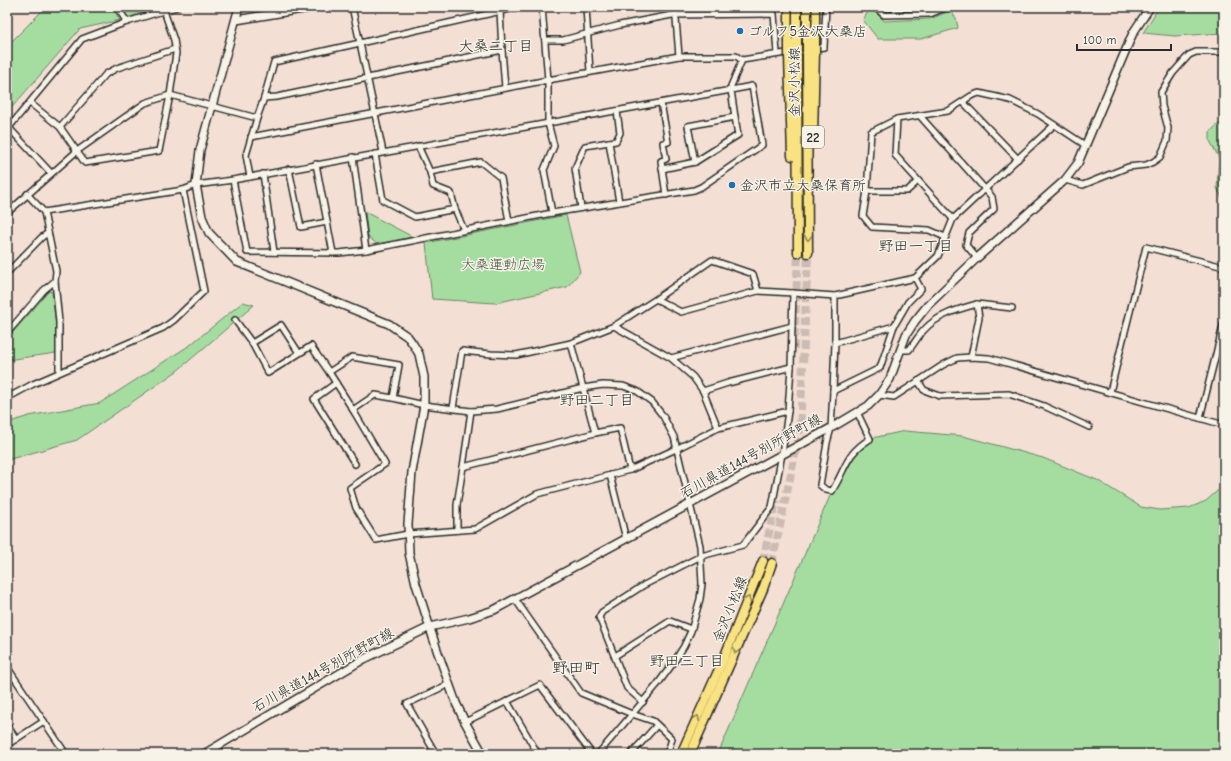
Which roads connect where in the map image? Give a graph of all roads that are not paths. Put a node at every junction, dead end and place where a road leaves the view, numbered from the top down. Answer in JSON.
{"nodes":[{"id":1,"x":117,"y":7,"type":"edge"},
{"id":2,"x":176,"y":7,"type":"edge"},
{"id":3,"x":239,"y":7,"type":"edge"},
{"id":4,"x":315,"y":7,"type":"edge"},
{"id":5,"x":352,"y":7,"type":"edge"},
{"id":6,"x":519,"y":7,"type":"edge"},
{"id":7,"x":542,"y":7,"type":"edge"},
{"id":8,"x":586,"y":7,"type":"edge"},
{"id":9,"x":675,"y":7,"type":"edge"},
{"id":10,"x":789,"y":7,"type":"edge"},
{"id":11,"x":797,"y":7,"type":"edge"},
{"id":12,"x":807,"y":7,"type":"edge"},
{"id":13,"x":815,"y":7,"type":"edge"},
{"id":14,"x":826,"y":7,"type":"edge"},
{"id":15,"x":875,"y":7,"type":"edge"},
{"id":16,"x":947,"y":7,"type":"edge"},
{"id":17,"x":1150,"y":7,"type":"edge"},
{"id":18,"x":297,"y":9,"type":"edge"},
{"id":19,"x":164,"y":11,"type":"junction"},
{"id":20,"x":500,"y":11,"type":"junction"},
{"id":21,"x":676,"y":15,"type":"junction"},
{"id":22,"x":236,"y":20,"type":"junction"},
{"id":23,"x":127,"y":22,"type":"junction"},
{"id":24,"x":587,"y":35,"type":"junction"},
{"id":25,"x":545,"y":40,"type":"junction"},
{"id":26,"x":360,"y":43,"type":"junction"},
{"id":27,"x":175,"y":49,"type":"junction"},
{"id":28,"x":502,"y":50,"type":"junction"},
{"id":29,"x":811,"y":51,"type":"junction"},
{"id":30,"x":1224,"y":52,"type":"edge"},
{"id":31,"x":777,"y":53,"type":"junction"},
{"id":32,"x":793,"y":55,"type":"junction"},
{"id":33,"x":679,"y":56,"type":"junction"},
{"id":34,"x":742,"y":60,"type":"junction"},
{"id":35,"x":590,"y":72,"type":"junction"},
{"id":36,"x":367,"y":78,"type":"junction"},
{"id":37,"x":548,"y":80,"type":"junction"},
{"id":38,"x":506,"y":88,"type":"junction"},
{"id":39,"x":731,"y":90,"type":"junction"},
{"id":40,"x":170,"y":95,"type":"junction"},
{"id":41,"x":264,"y":98,"type":"junction"},
{"id":42,"x":963,"y":102,"type":"junction"},
{"id":43,"x":30,"y":103,"type":"junction"},
{"id":44,"x":661,"y":103,"type":"junction"},
{"id":45,"x":213,"y":106,"type":"junction"},
{"id":46,"x":617,"y":111,"type":"junction"},
{"id":47,"x":375,"y":113,"type":"junction"},
{"id":48,"x":920,"y":116,"type":"junction"},
{"id":49,"x":735,"y":117,"type":"junction"},
{"id":50,"x":257,"y":118,"type":"junction"},
{"id":51,"x":897,"y":119,"type":"junction"},
{"id":52,"x":548,"y":123,"type":"junction"},
{"id":53,"x":1054,"y":125,"type":"junction"},
{"id":54,"x":60,"y":127,"type":"junction"},
{"id":55,"x":10,"y":129,"type":"junction"},
{"id":56,"x":7,"y":137,"type":"edge"},
{"id":57,"x":251,"y":137,"type":"junction"},
{"id":58,"x":609,"y":142,"type":"junction"},
{"id":59,"x":1085,"y":145,"type":"junction"},
{"id":60,"x":418,"y":146,"type":"junction"},
{"id":61,"x":77,"y":151,"type":"junction"},
{"id":62,"x":383,"y":152,"type":"junction"},
{"id":63,"x":375,"y":154,"type":"junction"},
{"id":64,"x":354,"y":157,"type":"junction"},
{"id":65,"x":1018,"y":159,"type":"junction"},
{"id":66,"x":695,"y":162,"type":"junction"},
{"id":67,"x":316,"y":164,"type":"junction"},
{"id":68,"x":289,"y":169,"type":"junction"},
{"id":69,"x":662,"y":169,"type":"junction"},
{"id":70,"x":430,"y":172,"type":"junction"},
{"id":71,"x":51,"y":173,"type":"junction"},
{"id":72,"x":263,"y":174,"type":"junction"},
{"id":73,"x":250,"y":177,"type":"junction"},
{"id":74,"x":234,"y":180,"type":"junction"},
{"id":75,"x":1065,"y":180,"type":"junction"},
{"id":76,"x":918,"y":181,"type":"junction"},
{"id":77,"x":196,"y":185,"type":"junction"},
{"id":78,"x":986,"y":189,"type":"junction"},
{"id":79,"x":183,"y":190,"type":"junction"},
{"id":80,"x":867,"y":191,"type":"junction"},
{"id":81,"x":27,"y":194,"type":"junction"},
{"id":82,"x":666,"y":195,"type":"junction"},
{"id":83,"x":619,"y":202,"type":"junction"},
{"id":84,"x":581,"y":208,"type":"junction"},
{"id":85,"x":455,"y":209,"type":"junction"},
{"id":86,"x":44,"y":212,"type":"junction"},
{"id":87,"x":7,"y":213,"type":"edge"},
{"id":88,"x":552,"y":213,"type":"junction"},
{"id":89,"x":953,"y":218,"type":"junction"},
{"id":90,"x":509,"y":221,"type":"junction"},
{"id":91,"x":327,"y":222,"type":"junction"},
{"id":92,"x":464,"y":230,"type":"junction"},
{"id":93,"x":48,"y":233,"type":"junction"},
{"id":94,"x":945,"y":237,"type":"junction"},
{"id":95,"x":366,"y":250,"type":"junction"},
{"id":96,"x":274,"y":252,"type":"junction"},
{"id":97,"x":332,"y":253,"type":"junction"},
{"id":98,"x":798,"y":253,"type":"tunnel mouth"},
{"id":99,"x":808,"y":253,"type":"tunnel mouth"},
{"id":100,"x":977,"y":258,"type":"junction"},
{"id":101,"x":1224,"y":267,"type":"edge"},
{"id":102,"x":7,"y":273,"type":"edge"},
{"id":103,"x":915,"y":278,"type":"junction"},
{"id":104,"x":55,"y":281,"type":"junction"},
{"id":105,"x":758,"y":291,"type":"junction"},
{"id":106,"x":793,"y":293,"type":"junction"},
{"id":107,"x":835,"y":296,"type":"junction"},
{"id":108,"x":656,"y":299,"type":"junction"},
{"id":109,"x":978,"y":304,"type":"junction"},
{"id":110,"x":1012,"y":308,"type":"dead end"},
{"id":111,"x":235,"y":320,"type":"dead end"},
{"id":112,"x":1224,"y":322,"type":"edge"},
{"id":113,"x":614,"y":326,"type":"junction"},
{"id":114,"x":792,"y":326,"type":"junction"},
{"id":115,"x":894,"y":326,"type":"junction"},
{"id":116,"x":7,"y":333,"type":"edge"},
{"id":117,"x":252,"y":343,"type":"junction"},
{"id":118,"x":571,"y":343,"type":"junction"},
{"id":119,"x":835,"y":343,"type":"junction"},
{"id":120,"x":901,"y":350,"type":"junction"},
{"id":121,"x":299,"y":353,"type":"junction"},
{"id":122,"x":971,"y":357,"type":"junction"},
{"id":123,"x":671,"y":358,"type":"junction"},
{"id":124,"x":791,"y":367,"type":"junction"},
{"id":125,"x":59,"y":372,"type":"junction"},
{"id":126,"x":329,"y":372,"type":"junction"},
{"id":127,"x":918,"y":381,"type":"junction"},
{"id":128,"x":336,"y":383,"type":"junction"},
{"id":129,"x":583,"y":388,"type":"junction"},
{"id":130,"x":703,"y":391,"type":"junction"},
{"id":131,"x":833,"y":391,"type":"junction"},
{"id":132,"x":1110,"y":392,"type":"junction"},
{"id":133,"x":879,"y":395,"type":"junction"},
{"id":134,"x":7,"y":398,"type":"edge"},
{"id":135,"x":393,"y":398,"type":"junction"},
{"id":136,"x":424,"y":405,"type":"junction"},
{"id":137,"x":453,"y":408,"type":"junction"},
{"id":138,"x":354,"y":410,"type":"junction"},
{"id":139,"x":472,"y":411,"type":"junction"},
{"id":140,"x":788,"y":411,"type":"junction"},
{"id":141,"x":857,"y":412,"type":"junction"},
{"id":142,"x":1200,"y":418,"type":"junction"},
{"id":143,"x":1224,"y":425,"type":"edge"},
{"id":144,"x":1089,"y":426,"type":"dead end"},
{"id":145,"x":718,"y":428,"type":"junction"},
{"id":146,"x":831,"y":428,"type":"junction"},
{"id":147,"x":595,"y":433,"type":"junction"},
{"id":148,"x":676,"y":449,"type":"junction"},
{"id":149,"x":782,"y":454,"type":"junction"},
{"id":150,"x":355,"y":464,"type":"dead end"},
{"id":151,"x":463,"y":467,"type":"junction"},
{"id":152,"x":630,"y":470,"type":"junction"},
{"id":153,"x":610,"y":475,"type":"junction"},
{"id":154,"x":690,"y":504,"type":"junction"},
{"id":155,"x":457,"y":530,"type":"junction"},
{"id":156,"x":408,"y":534,"type":"junction"},
{"id":157,"x":626,"y":539,"type":"junction"},
{"id":158,"x":701,"y":556,"type":"junction"},
{"id":159,"x":763,"y":561,"type":"tunnel mouth"},
{"id":160,"x":772,"y":563,"type":"tunnel mouth"},
{"id":161,"x":515,"y":599,"type":"junction"},
{"id":162,"x":430,"y":627,"type":"junction"},
{"id":163,"x":692,"y":629,"type":"junction"},
{"id":164,"x":614,"y":656,"type":"junction"},
{"id":165,"x":7,"y":667,"type":"edge"},
{"id":166,"x":449,"y":684,"type":"junction"},
{"id":167,"x":507,"y":701,"type":"junction"},
{"id":168,"x":643,"y":702,"type":"junction"},
{"id":169,"x":632,"y":714,"type":"junction"},
{"id":170,"x":44,"y":721,"type":"junction"},
{"id":171,"x":465,"y":722,"type":"junction"},
{"id":172,"x":7,"y":725,"type":"edge"},
{"id":173,"x":658,"y":726,"type":"junction"},
{"id":174,"x":16,"y":739,"type":"junction"},
{"id":175,"x":7,"y":745,"type":"edge"},
{"id":176,"x":688,"y":752,"type":"edge"},
{"id":177,"x":66,"y":754,"type":"edge"},
{"id":178,"x":204,"y":754,"type":"edge"},
{"id":179,"x":436,"y":754,"type":"edge"},
{"id":180,"x":483,"y":754,"type":"edge"},
{"id":181,"x":538,"y":754,"type":"edge"},
{"id":182,"x":592,"y":754,"type":"edge"},
{"id":183,"x":598,"y":754,"type":"edge"},
{"id":184,"x":631,"y":754,"type":"edge"},
{"id":185,"x":675,"y":754,"type":"edge"}],
"edges":[{"from":1,"to":23,"type":"street"},
{"from":2,"to":19,"type":"street"},
{"from":3,"to":22,"type":"main road"},
{"from":4,"to":18,"type":"main road"},
{"from":5,"to":26,"type":"street"},
{"from":6,"to":20,"type":"street"},
{"from":7,"to":25,"type":"street"},
{"from":8,"to":24,"type":"street"},
{"from":9,"to":21,"type":"street"},
{"from":10,"to":32,"type":"main road","number":"22","bridge":true},
{"from":11,"to":32,"type":"main road","name":"金沢小松線","number":"22","bridge":true},
{"from":12,"to":29,"type":"main road","name":"金沢小松線","number":"22","bridge":true},
{"from":13,"to":29,"type":"main road","number":"22","bridge":true},
{"from":14,"to":31,"type":"street"},
{"from":15,"to":16,"type":"street"},
{"from":17,"to":59,"type":"main road","name":"石川県道144号別所野町線"},
{"from":18,"to":22,"type":"main road"},
{"from":19,"to":23,"type":"street"},
{"from":19,"to":27,"type":"street"},
{"from":20,"to":26,"type":"street"},
{"from":20,"to":28,"type":"street"},
{"from":21,"to":24,"type":"street"},
{"from":21,"to":31,"type":"street"},
{"from":21,"to":33,"type":"street"},
{"from":22,"to":45,"type":"main road"},
{"from":23,"to":43,"type":"street"},
{"from":24,"to":25,"type":"street"},
{"from":24,"to":35,"type":"street"},
{"from":25,"to":37,"type":"street"},
{"from":26,"to":36,"type":"street"},
{"from":26,"to":41,"type":"street"},
{"from":27,"to":40,"type":"street"},
{"from":27,"to":54,"type":"street"},
{"from":28,"to":36,"type":"street"},
{"from":28,"to":38,"type":"street"},
{"from":29,"to":99,"type":"main road","name":"金沢小松線","number":"22","one_way":true},
{"from":30,"to":75,"type":"street"},
{"from":31,"to":34,"type":"street"},
{"from":32,"to":98,"type":"main road","name":"金沢小松線","number":"22"},
{"from":33,"to":34,"type":"street"},
{"from":33,"to":35,"type":"street"},
{"from":34,"to":39,"type":"street"},
{"from":35,"to":37,"type":"street"},
{"from":36,"to":41,"type":"street"},
{"from":36,"to":47,"type":"street"},
{"from":37,"to":38,"type":"street"},
{"from":37,"to":52,"type":"street"},
{"from":38,"to":47,"type":"street"},
{"from":39,"to":44,"type":"street"},
{"from":39,"to":49,"type":"street"},
{"from":39,"to":82,"type":"street"},
{"from":40,"to":45,"type":"street"},
{"from":40,"to":61,"type":"street"},
{"from":40,"to":61,"type":"street"},
{"from":41,"to":50,"type":"street"},
{"from":42,"to":48,"type":"street"},
{"from":42,"to":53,"type":"street"},
{"from":42,"to":65,"type":"street"},
{"from":43,"to":54,"type":"street"},
{"from":43,"to":55,"type":"street"},
{"from":44,"to":46,"type":"street"},
{"from":44,"to":69,"type":"street"},
{"from":45,"to":50,"type":"street"},
{"from":45,"to":77,"type":"main road"},
{"from":46,"to":52,"type":"street"},
{"from":46,"to":58,"type":"street"},
{"from":47,"to":57,"type":"street"},
{"from":47,"to":62,"type":"street"},
{"from":48,"to":51,"type":"street"},
{"from":48,"to":78,"type":"street"},
{"from":49,"to":66,"type":"street"},
{"from":49,"to":66,"type":"street"},
{"from":50,"to":57,"type":"street"},
{"from":51,"to":76,"type":"street"},
{"from":51,"to":80,"type":"street"},
{"from":52,"to":60,"type":"street"},
{"from":52,"to":88,"type":"street"},
{"from":53,"to":59,"type":"street"},
{"from":53,"to":65,"type":"street"},
{"from":54,"to":61,"type":"street"},
{"from":55,"to":56,"type":"street"},
{"from":55,"to":71,"type":"street"},
{"from":57,"to":73,"type":"street"},
{"from":58,"to":83,"type":"street"},
{"from":58,"to":84,"type":"street"},
{"from":59,"to":75,"type":"main road","name":"石川県道144号別所野町線"},
{"from":60,"to":62,"type":"street"},
{"from":60,"to":70,"type":"street"},
{"from":61,"to":71,"type":"street"},
{"from":62,"to":63,"type":"street"},
{"from":63,"to":64,"type":"street"},
{"from":63,"to":85,"type":"street"},
{"from":64,"to":67,"type":"street"},
{"from":64,"to":95,"type":"street"},
{"from":65,"to":78,"type":"street"},
{"from":66,"to":69,"type":"street"},
{"from":67,"to":68,"type":"street"},
{"from":67,"to":91,"type":"street"},
{"from":68,"to":72,"type":"street"},
{"from":68,"to":91,"type":"street"},
{"from":69,"to":82,"type":"street"},
{"from":70,"to":85,"type":"street"},
{"from":70,"to":90,"type":"street"},
{"from":71,"to":81,"type":"street"},
{"from":72,"to":73,"type":"street"},
{"from":72,"to":96,"type":"street"},
{"from":73,"to":74,"type":"street"},
{"from":74,"to":77,"type":"street"},
{"from":74,"to":96,"type":"street"},
{"from":75,"to":100,"type":"main road","name":"石川県道144号別所野町線"},
{"from":76,"to":80,"type":"street"},
{"from":76,"to":89,"type":"street"},
{"from":77,"to":79,"type":"street"},
{"from":77,"to":136,"type":"main road"},
{"from":78,"to":89,"type":"street"},
{"from":78,"to":100,"type":"street"},
{"from":79,"to":86,"type":"street"},
{"from":79,"to":125,"type":"street"},
{"from":80,"to":94,"type":"street"},
{"from":81,"to":86,"type":"street"},
{"from":81,"to":87,"type":"street"},
{"from":82,"to":83,"type":"street"},
{"from":83,"to":84,"type":"street"},
{"from":84,"to":88,"type":"street"},
{"from":85,"to":92,"type":"street"},
{"from":86,"to":93,"type":"street"},
{"from":88,"to":90,"type":"street"},
{"from":89,"to":94,"type":"street"},
{"from":90,"to":92,"type":"street"},
{"from":91,"to":97,"type":"street"},
{"from":92,"to":95,"type":"street"},
{"from":93,"to":102,"type":"street"},
{"from":93,"to":104,"type":"street"},
{"from":94,"to":103,"type":"street"},
{"from":95,"to":97,"type":"street"},
{"from":96,"to":97,"type":"street"},
{"from":100,"to":120,"type":"main road","name":"石川県道144号別所野町線"},
{"from":101,"to":132,"type":"street"},
{"from":103,"to":107,"type":"street"},
{"from":103,"to":115,"type":"street"},
{"from":104,"to":116,"type":"street"},
{"from":104,"to":125,"type":"street"},
{"from":105,"to":106,"type":"street"},
{"from":105,"to":108,"type":"street"},
{"from":105,"to":108,"type":"street"},
{"from":106,"to":107,"type":"street"},
{"from":106,"to":114,"type":"street"},
{"from":107,"to":119,"type":"street"},
{"from":108,"to":113,"type":"street"},
{"from":109,"to":110,"type":"street"},
{"from":109,"to":120,"type":"street"},
{"from":109,"to":122,"type":"street"},
{"from":111,"to":117,"type":"street"},
{"from":112,"to":142,"type":"street"},
{"from":113,"to":118,"type":"street"},
{"from":113,"to":123,"type":"street"},
{"from":114,"to":123,"type":"street"},
{"from":114,"to":124,"type":"street"},
{"from":115,"to":119,"type":"street"},
{"from":115,"to":131,"type":"street"},
{"from":117,"to":121,"type":"street"},
{"from":117,"to":121,"type":"street"},
{"from":118,"to":129,"type":"street"},
{"from":118,"to":137,"type":"street"},
{"from":119,"to":131,"type":"street"},
{"from":120,"to":133,"type":"main road","name":"石川県道144号別所野町線"},
{"from":121,"to":126,"type":"street"},
{"from":122,"to":127,"type":"street"},
{"from":122,"to":132,"type":"street"},
{"from":123,"to":130,"type":"street"},
{"from":124,"to":130,"type":"street"},
{"from":124,"to":140,"type":"street"},
{"from":125,"to":134,"type":"street"},
{"from":126,"to":128,"type":"street"},
{"from":126,"to":135,"type":"street"},
{"from":127,"to":133,"type":"street"},
{"from":127,"to":144,"type":"street"},
{"from":128,"to":138,"type":"street"},
{"from":128,"to":150,"type":"street"},
{"from":129,"to":139,"type":"street"},
{"from":129,"to":147,"type":"street"},
{"from":129,"to":148,"type":"street"},
{"from":130,"to":145,"type":"street"},
{"from":131,"to":146,"type":"street"},
{"from":132,"to":142,"type":"street"},
{"from":133,"to":141,"type":"main road","name":"石川県道144号別所野町線"},
{"from":135,"to":136,"type":"street"},
{"from":135,"to":138,"type":"street"},
{"from":136,"to":137,"type":"street"},
{"from":136,"to":156,"type":"main road"},
{"from":137,"to":139,"type":"street"},
{"from":138,"to":156,"type":"street"},
{"from":139,"to":151,"type":"street"},
{"from":140,"to":145,"type":"street"},
{"from":140,"to":149,"type":"street"},
{"from":141,"to":146,"type":"main road","name":"石川県道144号別所野町線"},
{"from":141,"to":146,"type":"street"},
{"from":142,"to":143,"type":"street"},
{"from":145,"to":148,"type":"street"},
{"from":146,"to":149,"type":"main road","name":"石川県道144号別所野町線"},
{"from":147,"to":151,"type":"street"},
{"from":147,"to":152,"type":"street"},
{"from":148,"to":152,"type":"street"},
{"from":148,"to":154,"type":"street"},
{"from":149,"to":154,"type":"main road","name":"石川県道144号別所野町線"},
{"from":149,"to":158,"type":"street"},
{"from":151,"to":155,"type":"street"},
{"from":152,"to":153,"type":"street"},
{"from":153,"to":155,"type":"street"},
{"from":153,"to":157,"type":"street"},
{"from":154,"to":157,"type":"main road","name":"石川県道144号別所野町線"},
{"from":154,"to":158,"type":"street"},
{"from":155,"to":156,"type":"street"},
{"from":156,"to":162,"type":"main road"},
{"from":157,"to":161,"type":"main road","name":"石川県道144号別所野町線"},
{"from":158,"to":163,"type":"street"},
{"from":158,"to":164,"type":"street"},
{"from":176,"to":159,"type":"main road","name":"金沢小松線","one_way":true},
{"from":160,"to":176,"type":"main road","name":"金沢小松線","one_way":true},
{"from":161,"to":162,"type":"main road","name":"石川県道144号別所野町線"},
{"from":161,"to":169,"type":"street"},
{"from":162,"to":166,"type":"main road"},
{"from":162,"to":178,"type":"main road","name":"石川県道144号別所野町線"},
{"from":163,"to":164,"type":"street"},
{"from":163,"to":168,"type":"street"},
{"from":164,"to":168,"type":"street"},
{"from":165,"to":170,"type":"street"},
{"from":166,"to":171,"type":"main road"},
{"from":166,"to":179,"type":"street"},
{"from":167,"to":171,"type":"street"},
{"from":167,"to":181,"type":"street"},
{"from":167,"to":182,"type":"street"},
{"from":168,"to":169,"type":"street"},
{"from":169,"to":173,"type":"street"},
{"from":169,"to":183,"type":"street"},
{"from":170,"to":174,"type":"street"},
{"from":170,"to":177,"type":"street"},
{"from":171,"to":180,"type":"main road"},
{"from":172,"to":174,"type":"street"},
{"from":173,"to":184,"type":"street"},
{"from":173,"to":185,"type":"street"},
{"from":174,"to":175,"type":"street"},
{"from":176,"to":185,"type":"street"}]}
